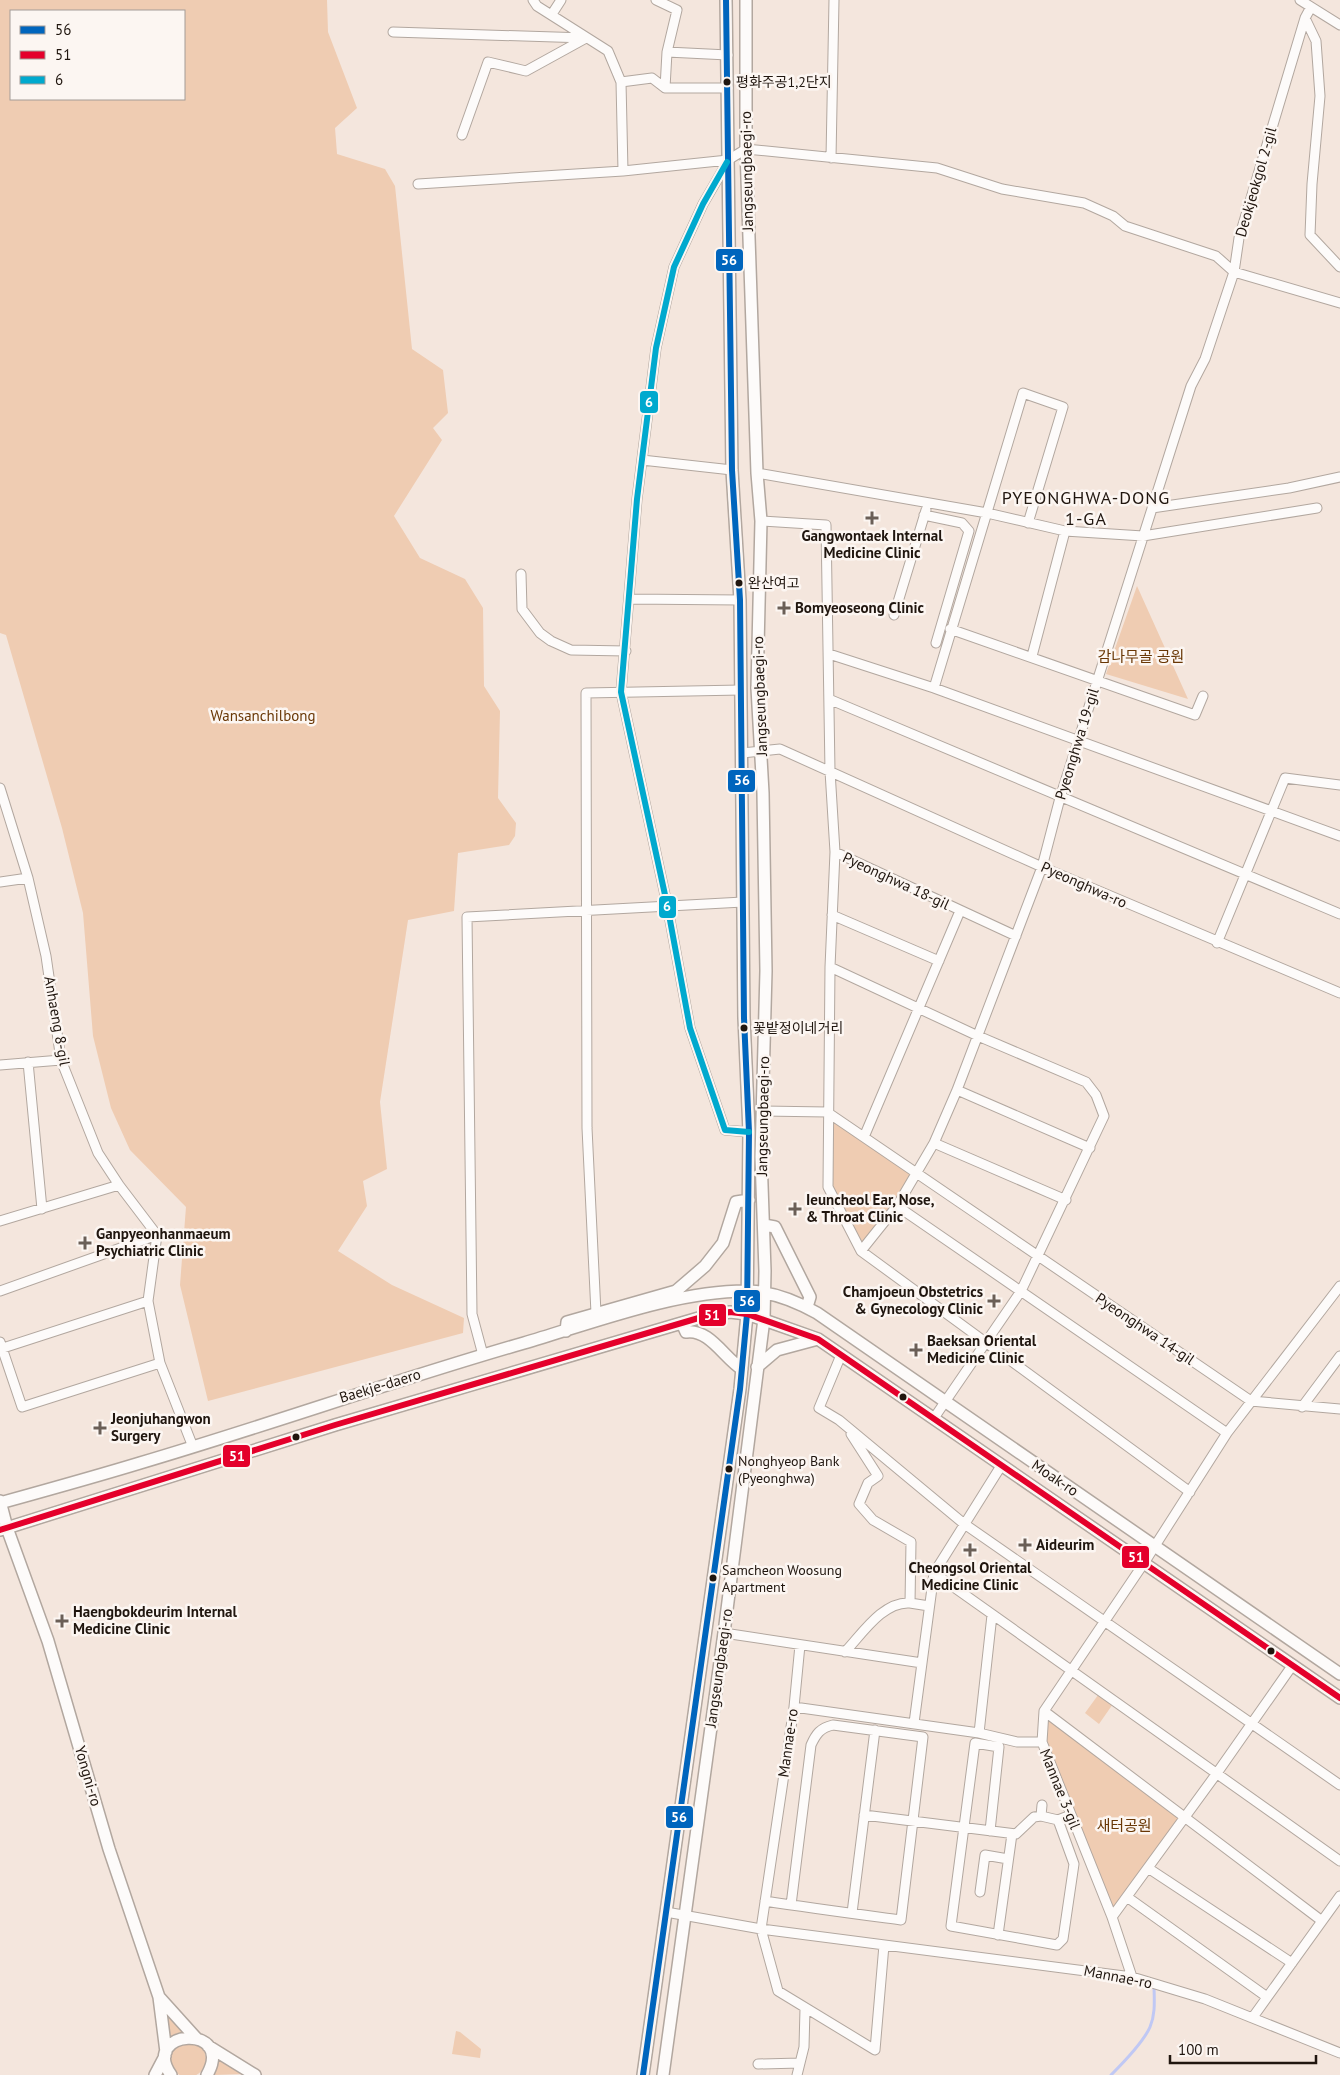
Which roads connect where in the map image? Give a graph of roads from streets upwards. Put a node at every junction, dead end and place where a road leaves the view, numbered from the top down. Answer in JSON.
{"nodes":[{"id":1,"x":533,"y":0,"type":"edge"},
{"id":2,"x":561,"y":0,"type":"edge"},
{"id":3,"x":656,"y":0,"type":"edge"},
{"id":4,"x":726,"y":0,"type":"edge"},
{"id":5,"x":746,"y":0,"type":"edge"},
{"id":6,"x":834,"y":0,"type":"edge"},
{"id":7,"x":1300,"y":0,"type":"edge"},
{"id":8,"x":1311,"y":7,"type":"junction"},
{"id":9,"x":552,"y":14,"type":"junction"},
{"id":10,"x":1305,"y":18,"type":"junction"},
{"id":11,"x":1340,"y":26,"type":"edge"},
{"id":12,"x":393,"y":32,"type":"dead end"},
{"id":13,"x":586,"y":38,"type":"junction"},
{"id":14,"x":668,"y":52,"type":"junction"},
{"id":15,"x":728,"y":55,"type":"junction"},
{"id":16,"x":621,"y":82,"type":"junction"},
{"id":17,"x":665,"y":88,"type":"junction"},
{"id":18,"x":728,"y":88,"type":"junction"},
{"id":19,"x":462,"y":135,"type":"dead end"},
{"id":20,"x":746,"y":149,"type":"junction"},
{"id":21,"x":831,"y":158,"type":"junction"},
{"id":22,"x":728,"y":160,"type":"junction"},
{"id":23,"x":623,"y":171,"type":"junction"},
{"id":24,"x":418,"y":184,"type":"dead end"},
{"id":25,"x":1340,"y":267,"type":"edge"},
{"id":26,"x":1234,"y":272,"type":"junction"},
{"id":27,"x":1340,"y":303,"type":"edge"},
{"id":28,"x":642,"y":460,"type":"junction"},
{"id":29,"x":732,"y":470,"type":"junction"},
{"id":30,"x":757,"y":473,"type":"junction"},
{"id":31,"x":1340,"y":477,"type":"edge"},
{"id":32,"x":928,"y":503,"type":"junction"},
{"id":33,"x":1152,"y":508,"type":"junction"},
{"id":34,"x":1317,"y":508,"type":"dead end"},
{"id":35,"x":987,"y":513,"type":"junction"},
{"id":36,"x":924,"y":515,"type":"junction"},
{"id":37,"x":760,"y":521,"type":"junction"},
{"id":38,"x":1028,"y":523,"type":"junction"},
{"id":39,"x":1065,"y":531,"type":"junction"},
{"id":40,"x":1143,"y":536,"type":"junction"},
{"id":41,"x":521,"y":574,"type":"dead end"},
{"id":42,"x":628,"y":600,"type":"junction"},
{"id":43,"x":740,"y":600,"type":"junction"},
{"id":44,"x":894,"y":615,"type":"dead end"},
{"id":45,"x":950,"y":629,"type":"junction"},
{"id":46,"x":936,"y":643,"type":"dead end"},
{"id":47,"x":626,"y":651,"type":"junction"},
{"id":48,"x":829,"y":654,"type":"junction"},
{"id":49,"x":1032,"y":656,"type":"junction"},
{"id":50,"x":1097,"y":681,"type":"junction"},
{"id":51,"x":934,"y":688,"type":"junction"},
{"id":52,"x":741,"y":690,"type":"junction"},
{"id":53,"x":621,"y":692,"type":"junction"},
{"id":54,"x":1204,"y":696,"type":"dead end"},
{"id":55,"x":831,"y":700,"type":"junction"},
{"id":56,"x":1078,"y":742,"type":"junction"},
{"id":57,"x":762,"y":750,"type":"junction"},
{"id":58,"x":742,"y":753,"type":"junction"},
{"id":59,"x":830,"y":771,"type":"junction"},
{"id":60,"x":1340,"y":785,"type":"edge"},
{"id":61,"x":0,"y":788,"type":"edge"},
{"id":62,"x":1060,"y":798,"type":"junction"},
{"id":63,"x":1271,"y":811,"type":"junction"},
{"id":64,"x":3,"y":814,"type":"edge"},
{"id":65,"x":1340,"y":836,"type":"edge"},
{"id":66,"x":835,"y":852,"type":"junction"},
{"id":67,"x":1042,"y":867,"type":"junction"},
{"id":68,"x":1245,"y":875,"type":"junction"},
{"id":69,"x":28,"y":878,"type":"junction"},
{"id":70,"x":0,"y":882,"type":"edge"},
{"id":71,"x":743,"y":902,"type":"junction"},
{"id":72,"x":667,"y":904,"type":"junction"},
{"id":73,"x":585,"y":910,"type":"junction"},
{"id":74,"x":960,"y":911,"type":"junction"},
{"id":75,"x":1340,"y":914,"type":"edge"},
{"id":76,"x":832,"y":915,"type":"junction"},
{"id":77,"x":1016,"y":936,"type":"junction"},
{"id":78,"x":1217,"y":943,"type":"junction"},
{"id":79,"x":939,"y":961,"type":"junction"},
{"id":80,"x":830,"y":967,"type":"junction"},
{"id":81,"x":1340,"y":993,"type":"edge"},
{"id":82,"x":919,"y":1009,"type":"junction"},
{"id":83,"x":978,"y":1036,"type":"junction"},
{"id":84,"x":61,"y":1060,"type":"junction"},
{"id":85,"x":28,"y":1062,"type":"junction"},
{"id":86,"x":0,"y":1065,"type":"edge"},
{"id":87,"x":957,"y":1090,"type":"junction"},
{"id":88,"x":763,"y":1111,"type":"junction"},
{"id":89,"x":827,"y":1112,"type":"junction"},
{"id":90,"x":749,"y":1132,"type":"junction"},
{"id":91,"x":864,"y":1137,"type":"junction"},
{"id":92,"x":934,"y":1143,"type":"junction"},
{"id":93,"x":1090,"y":1148,"type":"junction"},
{"id":94,"x":916,"y":1173,"type":"junction"},
{"id":95,"x":119,"y":1185,"type":"junction"},
{"id":96,"x":749,"y":1200,"type":"junction"},
{"id":97,"x":1066,"y":1200,"type":"junction"},
{"id":98,"x":897,"y":1206,"type":"junction"},
{"id":99,"x":42,"y":1209,"type":"junction"},
{"id":100,"x":0,"y":1221,"type":"edge"},
{"id":101,"x":764,"y":1225,"type":"junction"},
{"id":102,"x":157,"y":1235,"type":"junction"},
{"id":103,"x":861,"y":1252,"type":"junction"},
{"id":104,"x":1039,"y":1255,"type":"junction"},
{"id":105,"x":1340,"y":1286,"type":"edge"},
{"id":106,"x":0,"y":1291,"type":"edge"},
{"id":107,"x":747,"y":1291,"type":"junction"},
{"id":108,"x":1022,"y":1291,"type":"junction"},
{"id":109,"x":765,"y":1292,"type":"junction"},
{"id":110,"x":148,"y":1301,"type":"junction"},
{"id":111,"x":807,"y":1307,"type":"junction"},
{"id":112,"x":596,"y":1313,"type":"junction"},
{"id":113,"x":747,"y":1314,"type":"junction"},
{"id":114,"x":764,"y":1319,"type":"junction"},
{"id":115,"x":682,"y":1323,"type":"junction"},
{"id":116,"x":566,"y":1331,"type":"junction"},
{"id":117,"x":818,"y":1339,"type":"junction"},
{"id":118,"x":986,"y":1343,"type":"junction"},
{"id":119,"x":0,"y":1346,"type":"edge"},
{"id":120,"x":483,"y":1355,"type":"junction"},
{"id":121,"x":841,"y":1355,"type":"junction"},
{"id":122,"x":1340,"y":1356,"type":"edge"},
{"id":123,"x":160,"y":1363,"type":"junction"},
{"id":124,"x":756,"y":1367,"type":"junction"},
{"id":125,"x":742,"y":1369,"type":"junction"},
{"id":126,"x":1251,"y":1401,"type":"junction"},
{"id":127,"x":946,"y":1402,"type":"junction"},
{"id":128,"x":1302,"y":1407,"type":"junction"},
{"id":129,"x":1340,"y":1409,"type":"edge"},
{"id":130,"x":934,"y":1418,"type":"junction"},
{"id":131,"x":845,"y":1426,"type":"junction"},
{"id":132,"x":1227,"y":1433,"type":"junction"},
{"id":133,"x":193,"y":1447,"type":"junction"},
{"id":134,"x":1001,"y":1466,"type":"junction"},
{"id":135,"x":1190,"y":1492,"type":"junction"},
{"id":136,"x":0,"y":1502,"type":"edge"},
{"id":137,"x":963,"y":1523,"type":"junction"},
{"id":138,"x":4,"y":1529,"type":"edge"},
{"id":139,"x":1155,"y":1546,"type":"junction"},
{"id":140,"x":1144,"y":1563,"type":"junction"},
{"id":141,"x":934,"y":1573,"type":"junction"},
{"id":142,"x":910,"y":1603,"type":"junction"},
{"id":143,"x":930,"y":1606,"type":"junction"},
{"id":144,"x":992,"y":1615,"type":"junction"},
{"id":145,"x":1105,"y":1621,"type":"junction"},
{"id":146,"x":724,"y":1633,"type":"junction"},
{"id":147,"x":800,"y":1645,"type":"junction"},
{"id":148,"x":845,"y":1652,"type":"junction"},
{"id":149,"x":922,"y":1663,"type":"junction"},
{"id":150,"x":1292,"y":1666,"type":"junction"},
{"id":151,"x":1071,"y":1670,"type":"junction"},
{"id":152,"x":1340,"y":1674,"type":"edge"},
{"id":153,"x":1340,"y":1698,"type":"edge"},
{"id":154,"x":794,"y":1707,"type":"junction"},
{"id":155,"x":1044,"y":1711,"type":"junction"},
{"id":156,"x":914,"y":1724,"type":"junction"},
{"id":157,"x":1252,"y":1724,"type":"junction"},
{"id":158,"x":875,"y":1730,"type":"junction"},
{"id":159,"x":980,"y":1733,"type":"junction"},
{"id":160,"x":1042,"y":1742,"type":"junction"},
{"id":161,"x":1217,"y":1774,"type":"junction"},
{"id":162,"x":1340,"y":1785,"type":"edge"},
{"id":163,"x":1042,"y":1805,"type":"dead end"},
{"id":164,"x":864,"y":1815,"type":"junction"},
{"id":165,"x":1071,"y":1815,"type":"junction"},
{"id":166,"x":1041,"y":1816,"type":"junction"},
{"id":167,"x":1185,"y":1817,"type":"junction"},
{"id":168,"x":1058,"y":1820,"type":"junction"},
{"id":169,"x":913,"y":1821,"type":"junction"},
{"id":170,"x":963,"y":1827,"type":"junction"},
{"id":171,"x":990,"y":1831,"type":"junction"},
{"id":172,"x":1012,"y":1834,"type":"junction"},
{"id":173,"x":1008,"y":1859,"type":"junction"},
{"id":174,"x":1340,"y":1861,"type":"edge"},
{"id":175,"x":1148,"y":1868,"type":"junction"},
{"id":176,"x":980,"y":1892,"type":"dead end"},
{"id":177,"x":1340,"y":1896,"type":"edge"},
{"id":178,"x":1127,"y":1897,"type":"junction"},
{"id":179,"x":765,"y":1901,"type":"junction"},
{"id":180,"x":791,"y":1905,"type":"junction"},
{"id":181,"x":666,"y":1912,"type":"junction"},
{"id":182,"x":852,"y":1913,"type":"junction"},
{"id":183,"x":684,"y":1915,"type":"junction"},
{"id":184,"x":1112,"y":1917,"type":"junction"},
{"id":185,"x":1322,"y":1921,"type":"junction"},
{"id":186,"x":761,"y":1929,"type":"junction"},
{"id":187,"x":998,"y":1935,"type":"junction"},
{"id":188,"x":884,"y":1945,"type":"junction"},
{"id":189,"x":1292,"y":1964,"type":"junction"},
{"id":190,"x":1132,"y":1977,"type":"junction"},
{"id":191,"x":159,"y":1997,"type":"junction"},
{"id":192,"x":1267,"y":1997,"type":"junction"},
{"id":193,"x":805,"y":2008,"type":"junction"},
{"id":194,"x":1253,"y":2017,"type":"junction"},
{"id":195,"x":196,"y":2038,"type":"junction"},
{"id":196,"x":208,"y":2046,"type":"junction"},
{"id":197,"x":1340,"y":2053,"type":"edge"},
{"id":198,"x":166,"y":2054,"type":"junction"},
{"id":199,"x":800,"y":2063,"type":"junction"},
{"id":200,"x":758,"y":2064,"type":"dead end"},
{"id":201,"x":155,"y":2075,"type":"edge"},
{"id":202,"x":171,"y":2075,"type":"edge"},
{"id":203,"x":207,"y":2075,"type":"edge"},
{"id":204,"x":255,"y":2075,"type":"edge"},
{"id":205,"x":644,"y":2075,"type":"edge"},
{"id":206,"x":663,"y":2075,"type":"edge"},
{"id":207,"x":797,"y":2075,"type":"edge"}],
"edges":[{"from":1,"to":9,"type":"street"},
{"from":2,"to":9,"type":"street"},
{"from":3,"to":14,"type":"street"},
{"from":4,"to":15,"type":"street","name":"Jangseungbaegi-ro"},
{"from":5,"to":20,"type":"street","name":"Jangseungbaegi-ro"},
{"from":6,"to":21,"type":"street"},
{"from":7,"to":8,"type":"street"},
{"from":8,"to":10,"type":"street","name":"Deokjeokgol 2-gil"},
{"from":8,"to":11,"type":"street"},
{"from":9,"to":13,"type":"street"},
{"from":10,"to":25,"type":"street"},
{"from":10,"to":26,"type":"street","name":"Deokjeokgol 2-gil"},
{"from":12,"to":13,"type":"street"},
{"from":13,"to":16,"type":"street"},
{"from":13,"to":19,"type":"street"},
{"from":14,"to":15,"type":"street"},
{"from":14,"to":17,"type":"street"},
{"from":15,"to":18,"type":"street","name":"Jangseungbaegi-ro"},
{"from":16,"to":17,"type":"street"},
{"from":16,"to":23,"type":"street"},
{"from":17,"to":18,"type":"street"},
{"from":18,"to":22,"type":"street","name":"Jangseungbaegi-ro"},
{"from":20,"to":21,"type":"street"},
{"from":20,"to":22,"type":"street"},
{"from":20,"to":30,"type":"street","name":"Jangseungbaegi-ro"},
{"from":21,"to":26,"type":"street"},
{"from":22,"to":23,"type":"street"},
{"from":22,"to":28,"type":"street"},
{"from":22,"to":29,"type":"street","name":"Jangseungbaegi-ro"},
{"from":23,"to":24,"type":"street"},
{"from":26,"to":27,"type":"street"},
{"from":26,"to":33,"type":"street","name":"Deokjeokgol 2-gil"},
{"from":28,"to":29,"type":"street"},
{"from":28,"to":42,"type":"street"},
{"from":29,"to":43,"type":"street","name":"Jangseungbaegi-ro"},
{"from":30,"to":32,"type":"street"},
{"from":30,"to":37,"type":"street","name":"Jangseungbaegi-ro"},
{"from":31,"to":33,"type":"street"},
{"from":32,"to":35,"type":"street"},
{"from":32,"to":36,"type":"street"},
{"from":33,"to":40,"type":"street","name":"Pyeonghwa 19-gil"},
{"from":34,"to":40,"type":"street"},
{"from":35,"to":38,"type":"street"},
{"from":35,"to":38,"type":"street"},
{"from":35,"to":45,"type":"street"},
{"from":36,"to":44,"type":"street"},
{"from":36,"to":46,"type":"street"},
{"from":37,"to":48,"type":"street"},
{"from":37,"to":57,"type":"street","name":"Jangseungbaegi-ro"},
{"from":38,"to":39,"type":"street"},
{"from":39,"to":40,"type":"street"},
{"from":39,"to":49,"type":"street"},
{"from":40,"to":50,"type":"street","name":"Pyeonghwa 19-gil"},
{"from":41,"to":47,"type":"street"},
{"from":42,"to":43,"type":"street"},
{"from":42,"to":47,"type":"street"},
{"from":43,"to":52,"type":"street","name":"Jangseungbaegi-ro"},
{"from":45,"to":49,"type":"street"},
{"from":45,"to":51,"type":"street"},
{"from":47,"to":53,"type":"street"},
{"from":48,"to":51,"type":"street"},
{"from":48,"to":55,"type":"street"},
{"from":49,"to":50,"type":"street"},
{"from":50,"to":54,"type":"street"},
{"from":50,"to":56,"type":"street","name":"Pyeonghwa 19-gil"},
{"from":51,"to":56,"type":"street"},
{"from":52,"to":53,"type":"street"},
{"from":52,"to":58,"type":"street","name":"Jangseungbaegi-ro"},
{"from":53,"to":72,"type":"street"},
{"from":53,"to":73,"type":"street"},
{"from":55,"to":59,"type":"street"},
{"from":55,"to":62,"type":"street"},
{"from":56,"to":62,"type":"street","name":"Pyeonghwa 19-gil"},
{"from":56,"to":63,"type":"street"},
{"from":57,"to":58,"type":"street","name":"Pyeonghwa-ro"},
{"from":57,"to":59,"type":"street","name":"Pyeonghwa-ro"},
{"from":57,"to":88,"type":"street","name":"Jangseungbaegi-ro"},
{"from":58,"to":71,"type":"street","name":"Jangseungbaegi-ro"},
{"from":59,"to":66,"type":"street"},
{"from":59,"to":67,"type":"street","name":"Pyeonghwa-ro"},
{"from":60,"to":63,"type":"street"},
{"from":61,"to":64,"type":"street","name":"Anhaeng 8-gil"},
{"from":62,"to":67,"type":"street","name":"Pyeonghwa 19-gil"},
{"from":62,"to":68,"type":"street"},
{"from":63,"to":65,"type":"street"},
{"from":63,"to":68,"type":"street"},
{"from":64,"to":69,"type":"street","name":"Anhaeng 8-gil"},
{"from":66,"to":74,"type":"street","name":"Pyeonghwa 18-gil"},
{"from":66,"to":76,"type":"street","name":"Pyeonghwa 18-gil"},
{"from":67,"to":77,"type":"street"},
{"from":67,"to":78,"type":"street","name":"Pyeonghwa-ro"},
{"from":68,"to":75,"type":"street"},
{"from":68,"to":78,"type":"street"},
{"from":69,"to":70,"type":"street"},
{"from":69,"to":84,"type":"street","name":"Anhaeng 8-gil"},
{"from":71,"to":72,"type":"street"},
{"from":71,"to":90,"type":"street","name":"Jangseungbaegi-ro"},
{"from":72,"to":73,"type":"street"},
{"from":72,"to":90,"type":"street"},
{"from":73,"to":112,"type":"street"},
{"from":73,"to":120,"type":"street"},
{"from":74,"to":77,"type":"street","name":"Pyeonghwa 18-gil"},
{"from":74,"to":79,"type":"street","name":"Pyeonghwa 18-gil"},
{"from":76,"to":79,"type":"street"},
{"from":76,"to":80,"type":"street","name":"Pyeonghwa 18-gil"},
{"from":77,"to":83,"type":"street"},
{"from":78,"to":81,"type":"street","name":"Pyeonghwa-ro"},
{"from":79,"to":82,"type":"street","name":"Pyeonghwa 18-gil"},
{"from":80,"to":82,"type":"street"},
{"from":80,"to":89,"type":"street","name":"Pyeonghwa 18-gil"},
{"from":82,"to":83,"type":"street"},
{"from":82,"to":91,"type":"street","name":"Pyeonghwa 18-gil"},
{"from":83,"to":87,"type":"street"},
{"from":83,"to":93,"type":"street"},
{"from":84,"to":85,"type":"street"},
{"from":84,"to":95,"type":"street","name":"Anhaeng 8-gil"},
{"from":85,"to":86,"type":"street"},
{"from":85,"to":99,"type":"street"},
{"from":87,"to":92,"type":"street"},
{"from":87,"to":93,"type":"street"},
{"from":88,"to":89,"type":"street"},
{"from":88,"to":101,"type":"street","name":"Jangseungbaegi-ro"},
{"from":89,"to":91,"type":"street"},
{"from":89,"to":103,"type":"street","name":"Pyeonghwa 18-gil"},
{"from":90,"to":96,"type":"street","name":"Jangseungbaegi-ro"},
{"from":91,"to":94,"type":"street"},
{"from":92,"to":94,"type":"street"},
{"from":92,"to":97,"type":"street"},
{"from":93,"to":97,"type":"street"},
{"from":94,"to":98,"type":"street"},
{"from":94,"to":104,"type":"street"},
{"from":95,"to":99,"type":"street"},
{"from":95,"to":102,"type":"street","name":"Anhaeng 8-gil"},
{"from":96,"to":107,"type":"street","name":"Jangseungbaegi-ro"},
{"from":96,"to":112,"type":"street"},
{"from":97,"to":104,"type":"street"},
{"from":98,"to":103,"type":"street"},
{"from":98,"to":108,"type":"street"},
{"from":99,"to":100,"type":"street"},
{"from":101,"to":109,"type":"street","name":"Jangseungbaegi-ro"},
{"from":101,"to":111,"type":"street"},
{"from":102,"to":106,"type":"street"},
{"from":102,"to":110,"type":"street"},
{"from":103,"to":118,"type":"street","name":"Pyeonghwa 18-gil"},
{"from":104,"to":108,"type":"street"},
{"from":104,"to":126,"type":"street","name":"Pyeonghwa 14-gil"},
{"from":105,"to":126,"type":"street"},
{"from":107,"to":109,"type":"street","name":"Baekje-daero"},
{"from":107,"to":113,"type":"street","name":"Jangseungbaegi-ro"},
{"from":107,"to":116,"type":"street","name":"Baekje-daero"},
{"from":108,"to":118,"type":"street"},
{"from":108,"to":132,"type":"street"},
{"from":109,"to":111,"type":"street","name":"Moak-ro"},
{"from":109,"to":114,"type":"street","name":"Jangseungbaegi-ro"},
{"from":110,"to":119,"type":"street"},
{"from":110,"to":123,"type":"street"},
{"from":111,"to":127,"type":"street","name":"Moak-ro"},
{"from":112,"to":116,"type":"street"},
{"from":113,"to":114,"type":"street","name":"Baekje-daero"},
{"from":113,"to":115,"type":"street","name":"Baekje-daero"},
{"from":113,"to":125,"type":"street","name":"Jangseungbaegi-ro"},
{"from":114,"to":117,"type":"street","name":"Moak-ro"},
{"from":114,"to":124,"type":"street","name":"Jangseungbaegi-ro"},
{"from":115,"to":125,"type":"street"},
{"from":115,"to":138,"type":"street","name":"Baekje-daero"},
{"from":116,"to":120,"type":"street","name":"Baekje-daero"},
{"from":117,"to":121,"type":"street","name":"Moak-ro"},
{"from":117,"to":124,"type":"street"},
{"from":118,"to":127,"type":"street"},
{"from":118,"to":135,"type":"street"},
{"from":119,"to":123,"type":"street"},
{"from":120,"to":133,"type":"street","name":"Baekje-daero"},
{"from":121,"to":130,"type":"street","name":"Moak-ro"},
{"from":121,"to":131,"type":"street"},
{"from":122,"to":128,"type":"street"},
{"from":123,"to":133,"type":"street"},
{"from":124,"to":146,"type":"street","name":"Jangseungbaegi-ro"},
{"from":125,"to":181,"type":"street","name":"Jangseungbaegi-ro"},
{"from":126,"to":128,"type":"street"},
{"from":126,"to":132,"type":"street"},
{"from":127,"to":130,"type":"street"},
{"from":127,"to":139,"type":"street","name":"Moak-ro"},
{"from":128,"to":129,"type":"street"},
{"from":130,"to":134,"type":"street","name":"Moak-ro"},
{"from":131,"to":137,"type":"street"},
{"from":131,"to":142,"type":"street"},
{"from":132,"to":135,"type":"street"},
{"from":133,"to":136,"type":"street","name":"Baekje-daero"},
{"from":134,"to":137,"type":"street"},
{"from":134,"to":140,"type":"street","name":"Moak-ro"},
{"from":135,"to":139,"type":"street"},
{"from":136,"to":138,"type":"street","name":"Yongni-ro"},
{"from":137,"to":141,"type":"street"},
{"from":137,"to":145,"type":"street"},
{"from":138,"to":191,"type":"street","name":"Yongni-ro"},
{"from":139,"to":140,"type":"street"},
{"from":139,"to":152,"type":"street","name":"Moak-ro"},
{"from":140,"to":145,"type":"street","name":"Mannae 3-gil"},
{"from":140,"to":150,"type":"street","name":"Moak-ro"},
{"from":141,"to":143,"type":"street"},
{"from":141,"to":144,"type":"street"},
{"from":142,"to":143,"type":"street"},
{"from":142,"to":148,"type":"street"},
{"from":143,"to":149,"type":"street"},
{"from":144,"to":151,"type":"street"},
{"from":144,"to":159,"type":"street"},
{"from":145,"to":151,"type":"street","name":"Mannae 3-gil"},
{"from":145,"to":157,"type":"street"},
{"from":146,"to":147,"type":"street"},
{"from":146,"to":183,"type":"street","name":"Jangseungbaegi-ro"},
{"from":147,"to":148,"type":"street"},
{"from":147,"to":154,"type":"street","name":"Mannae-ro"},
{"from":148,"to":149,"type":"street"},
{"from":149,"to":156,"type":"street"},
{"from":150,"to":153,"type":"street","name":"Moak-ro"},
{"from":150,"to":157,"type":"street"},
{"from":151,"to":155,"type":"street","name":"Mannae 3-gil"},
{"from":151,"to":161,"type":"street"},
{"from":154,"to":156,"type":"street"},
{"from":154,"to":179,"type":"street","name":"Mannae-ro"},
{"from":155,"to":160,"type":"street","name":"Mannae 3-gil"},
{"from":155,"to":167,"type":"street"},
{"from":156,"to":159,"type":"street"},
{"from":157,"to":161,"type":"street"},
{"from":157,"to":162,"type":"street"},
{"from":158,"to":164,"type":"street"},
{"from":158,"to":169,"type":"street"},
{"from":158,"to":180,"type":"street"},
{"from":159,"to":160,"type":"street"},
{"from":160,"to":165,"type":"street","name":"Mannae 3-gil"},
{"from":161,"to":167,"type":"street"},
{"from":161,"to":174,"type":"street"},
{"from":163,"to":166,"type":"street"},
{"from":164,"to":169,"type":"street"},
{"from":164,"to":182,"type":"street"},
{"from":165,"to":168,"type":"street"},
{"from":165,"to":184,"type":"street","name":"Mannae 3-gil"},
{"from":166,"to":168,"type":"street"},
{"from":166,"to":172,"type":"street"},
{"from":167,"to":175,"type":"street"},
{"from":167,"to":185,"type":"street"},
{"from":168,"to":187,"type":"street"},
{"from":169,"to":170,"type":"street"},
{"from":169,"to":182,"type":"street"},
{"from":170,"to":171,"type":"street"},
{"from":170,"to":171,"type":"street"},
{"from":170,"to":187,"type":"street"},
{"from":171,"to":172,"type":"street"},
{"from":172,"to":173,"type":"street"},
{"from":173,"to":176,"type":"street"},
{"from":173,"to":187,"type":"street"},
{"from":175,"to":178,"type":"street"},
{"from":175,"to":189,"type":"street"},
{"from":177,"to":185,"type":"street"},
{"from":178,"to":184,"type":"street"},
{"from":178,"to":192,"type":"street"},
{"from":179,"to":180,"type":"street"},
{"from":179,"to":186,"type":"street","name":"Mannae-ro"},
{"from":180,"to":182,"type":"street"},
{"from":181,"to":183,"type":"street","name":"Mannae-ro"},
{"from":181,"to":205,"type":"street","name":"Jangseungbaegi-ro"},
{"from":183,"to":186,"type":"street","name":"Mannae-ro"},
{"from":183,"to":206,"type":"street","name":"Jangseungbaegi-ro"},
{"from":184,"to":190,"type":"street","name":"Mannae 3-gil"},
{"from":185,"to":189,"type":"street"},
{"from":186,"to":188,"type":"street","name":"Mannae-ro"},
{"from":186,"to":193,"type":"street","name":"Mannae-ro"},
{"from":188,"to":190,"type":"street","name":"Mannae-ro"},
{"from":188,"to":193,"type":"street","name":"Mannae-ro"},
{"from":189,"to":192,"type":"street"},
{"from":190,"to":194,"type":"street","name":"Mannae-ro"},
{"from":191,"to":195,"type":"street"},
{"from":191,"to":198,"type":"street","name":"Yongni-ro"},
{"from":192,"to":194,"type":"street"},
{"from":193,"to":199,"type":"street"},
{"from":194,"to":197,"type":"street","name":"Mannae-ro"},
{"from":195,"to":196,"type":"street"},
{"from":195,"to":198,"type":"street"},
{"from":196,"to":203,"type":"street"},
{"from":196,"to":204,"type":"street"},
{"from":198,"to":201,"type":"street"},
{"from":198,"to":202,"type":"street","name":"Yongni-ro"},
{"from":199,"to":200,"type":"street"},
{"from":199,"to":207,"type":"street"}]}
